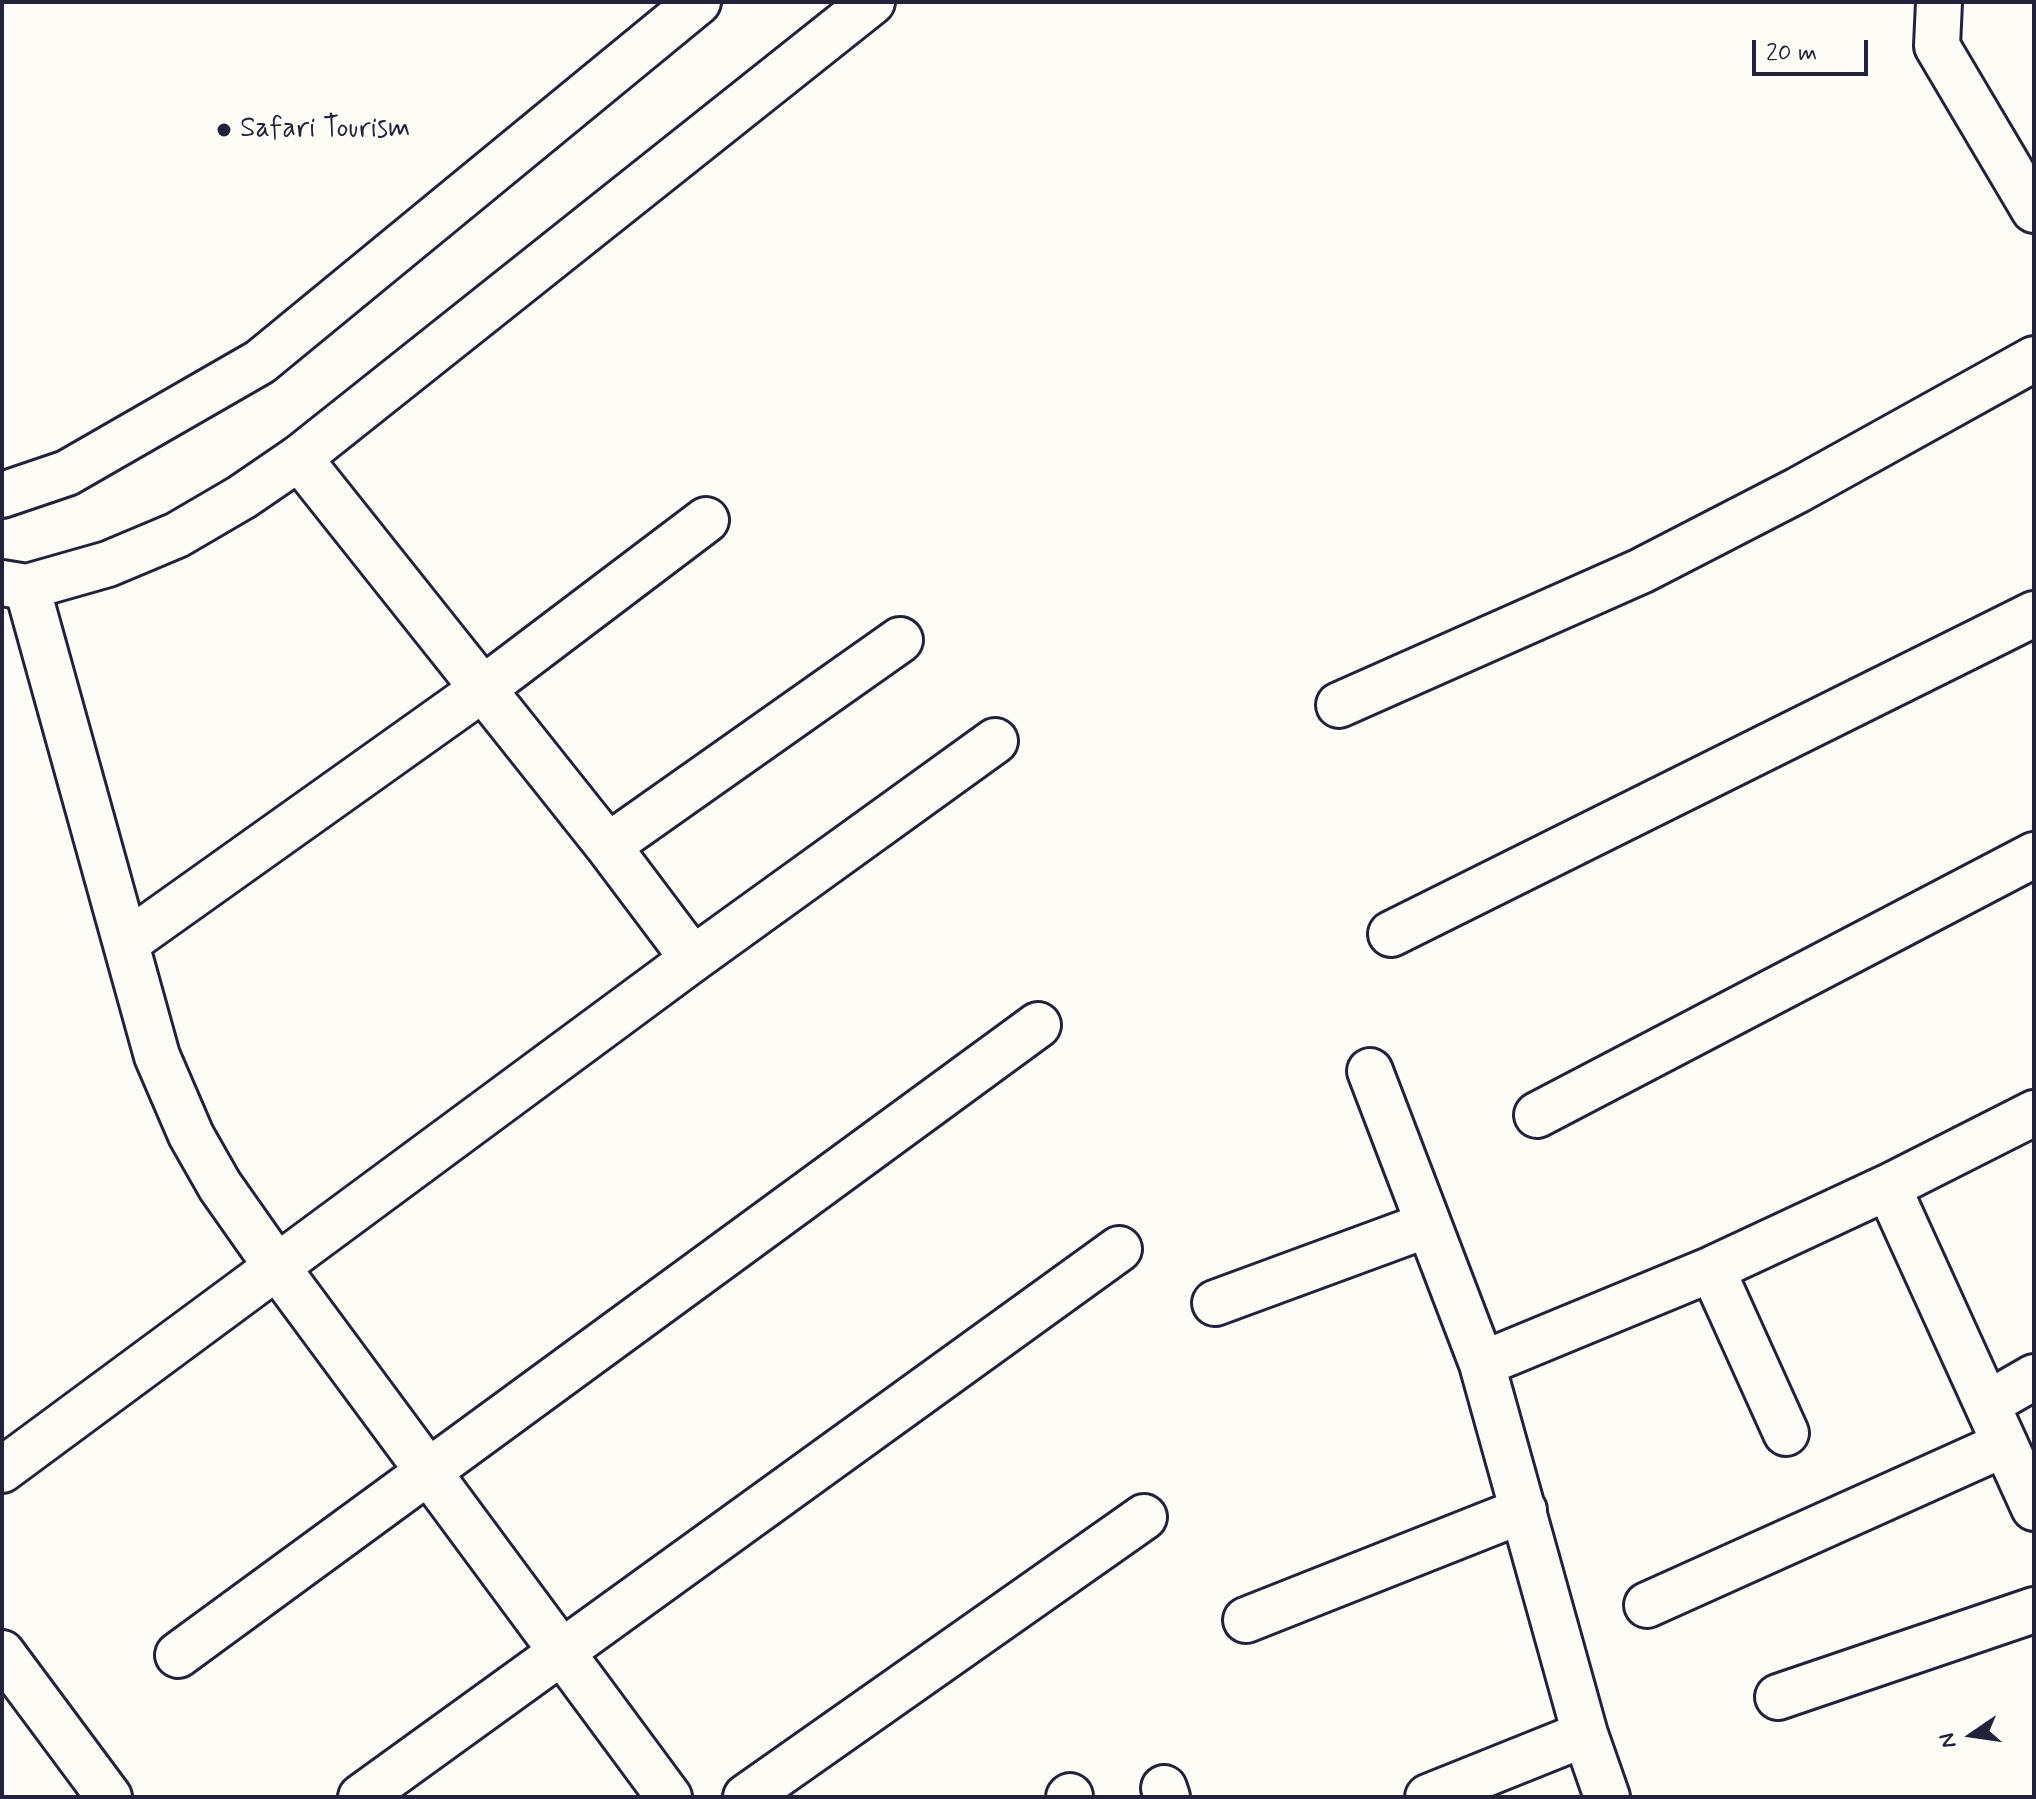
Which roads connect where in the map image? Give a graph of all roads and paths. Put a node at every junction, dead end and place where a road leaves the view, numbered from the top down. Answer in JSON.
{"nodes":[{"id":1,"x":698,"y":2,"type":"edge"},
{"id":2,"x":872,"y":2,"type":"edge"},
{"id":3,"x":1939,"y":2,"type":"edge"},
{"id":4,"x":2034,"y":210,"type":"edge"},
{"id":5,"x":2034,"y":359,"type":"edge"},
{"id":6,"x":299,"y":458,"type":"junction"},
{"id":7,"x":2,"y":495,"type":"edge"},
{"id":8,"x":706,"y":520,"type":"dead end"},
{"id":9,"x":14,"y":585,"type":"edge"},
{"id":10,"x":2034,"y":614,"type":"edge"},
{"id":11,"x":900,"y":640,"type":"dead end"},
{"id":12,"x":484,"y":688,"type":"junction"},
{"id":13,"x":1339,"y":705,"type":"dead end"},
{"id":14,"x":995,"y":741,"type":"dead end"},
{"id":15,"x":608,"y":846,"type":"junction"},
{"id":16,"x":2034,"y":855,"type":"edge"},
{"id":17,"x":1391,"y":934,"type":"dead end"},
{"id":18,"x":126,"y":943,"type":"junction"},
{"id":19,"x":693,"y":959,"type":"junction"},
{"id":20,"x":1038,"y":1025,"type":"dead end"},
{"id":21,"x":1370,"y":1071,"type":"dead end"},
{"id":22,"x":2034,"y":1113,"type":"edge"},
{"id":23,"x":1537,"y":1115,"type":"dead end"},
{"id":24,"x":1888,"y":1187,"type":"junction"},
{"id":25,"x":1427,"y":1225,"type":"junction"},
{"id":26,"x":1119,"y":1249,"type":"dead end"},
{"id":27,"x":277,"y":1267,"type":"junction"},
{"id":28,"x":1712,"y":1269,"type":"junction"},
{"id":29,"x":1215,"y":1303,"type":"dead end"},
{"id":30,"x":1482,"y":1364,"type":"junction"},
{"id":31,"x":2034,"y":1377,"type":"edge"},
{"id":32,"x":1987,"y":1404,"type":"junction"},
{"id":33,"x":1786,"y":1433,"type":"dead end"},
{"id":34,"x":2005,"y":1444,"type":"junction"},
{"id":35,"x":2,"y":1470,"type":"edge"},
{"id":36,"x":428,"y":1470,"type":"junction"},
{"id":37,"x":2034,"y":1508,"type":"edge"},
{"id":38,"x":1524,"y":1510,"type":"junction"},
{"id":39,"x":1144,"y":1517,"type":"dead end"},
{"id":40,"x":1647,"y":1605,"type":"dead end"},
{"id":41,"x":2034,"y":1610,"type":"edge"},
{"id":42,"x":1246,"y":1620,"type":"dead end"},
{"id":43,"x":2,"y":1653,"type":"edge"},
{"id":44,"x":564,"y":1653,"type":"junction"},
{"id":45,"x":178,"y":1655,"type":"dead end"},
{"id":46,"x":1778,"y":1697,"type":"dead end"},
{"id":47,"x":1585,"y":1734,"type":"junction"},
{"id":48,"x":94,"y":1791,"type":"edge"},
{"id":49,"x":361,"y":1797,"type":"edge"},
{"id":50,"x":669,"y":1797,"type":"edge"},
{"id":51,"x":746,"y":1797,"type":"edge"},
{"id":52,"x":1428,"y":1797,"type":"edge"},
{"id":53,"x":1607,"y":1797,"type":"edge"}],
"edges":[{"from":1,"to":7,"type":"main road"},
{"from":2,"to":6,"type":"main road"},
{"from":3,"to":4,"type":"main road"},
{"from":5,"to":13,"type":"main road"},
{"from":6,"to":9,"type":"main road"},
{"from":6,"to":12,"type":"main road"},
{"from":8,"to":12,"type":"main road"},
{"from":9,"to":18,"type":"main road"},
{"from":10,"to":17,"type":"main road"},
{"from":11,"to":15,"type":"main road"},
{"from":12,"to":15,"type":"main road"},
{"from":12,"to":18,"type":"main road"},
{"from":14,"to":19,"type":"main road"},
{"from":15,"to":19,"type":"main road"},
{"from":16,"to":23,"type":"main road"},
{"from":18,"to":27,"type":"main road"},
{"from":19,"to":27,"type":"main road"},
{"from":20,"to":36,"type":"main road"},
{"from":21,"to":25,"type":"main road"},
{"from":22,"to":24,"type":"main road"},
{"from":24,"to":28,"type":"main road"},
{"from":24,"to":32,"type":"main road"},
{"from":25,"to":29,"type":"main road"},
{"from":25,"to":30,"type":"main road"},
{"from":26,"to":44,"type":"main road"},
{"from":27,"to":35,"type":"main road"},
{"from":27,"to":36,"type":"main road"},
{"from":28,"to":30,"type":"main road"},
{"from":28,"to":33,"type":"main road"},
{"from":30,"to":38,"type":"main road"},
{"from":31,"to":32,"type":"main road"},
{"from":32,"to":34,"type":"main road"},
{"from":34,"to":37,"type":"main road"},
{"from":34,"to":40,"type":"main road"},
{"from":36,"to":44,"type":"main road"},
{"from":36,"to":45,"type":"main road"},
{"from":38,"to":42,"type":"main road"},
{"from":38,"to":47,"type":"main road"},
{"from":39,"to":51,"type":"main road"},
{"from":41,"to":46,"type":"main road"},
{"from":43,"to":48,"type":"main road"},
{"from":44,"to":49,"type":"main road"},
{"from":44,"to":50,"type":"main road"},
{"from":47,"to":52,"type":"main road"},
{"from":47,"to":53,"type":"main road"}]}
